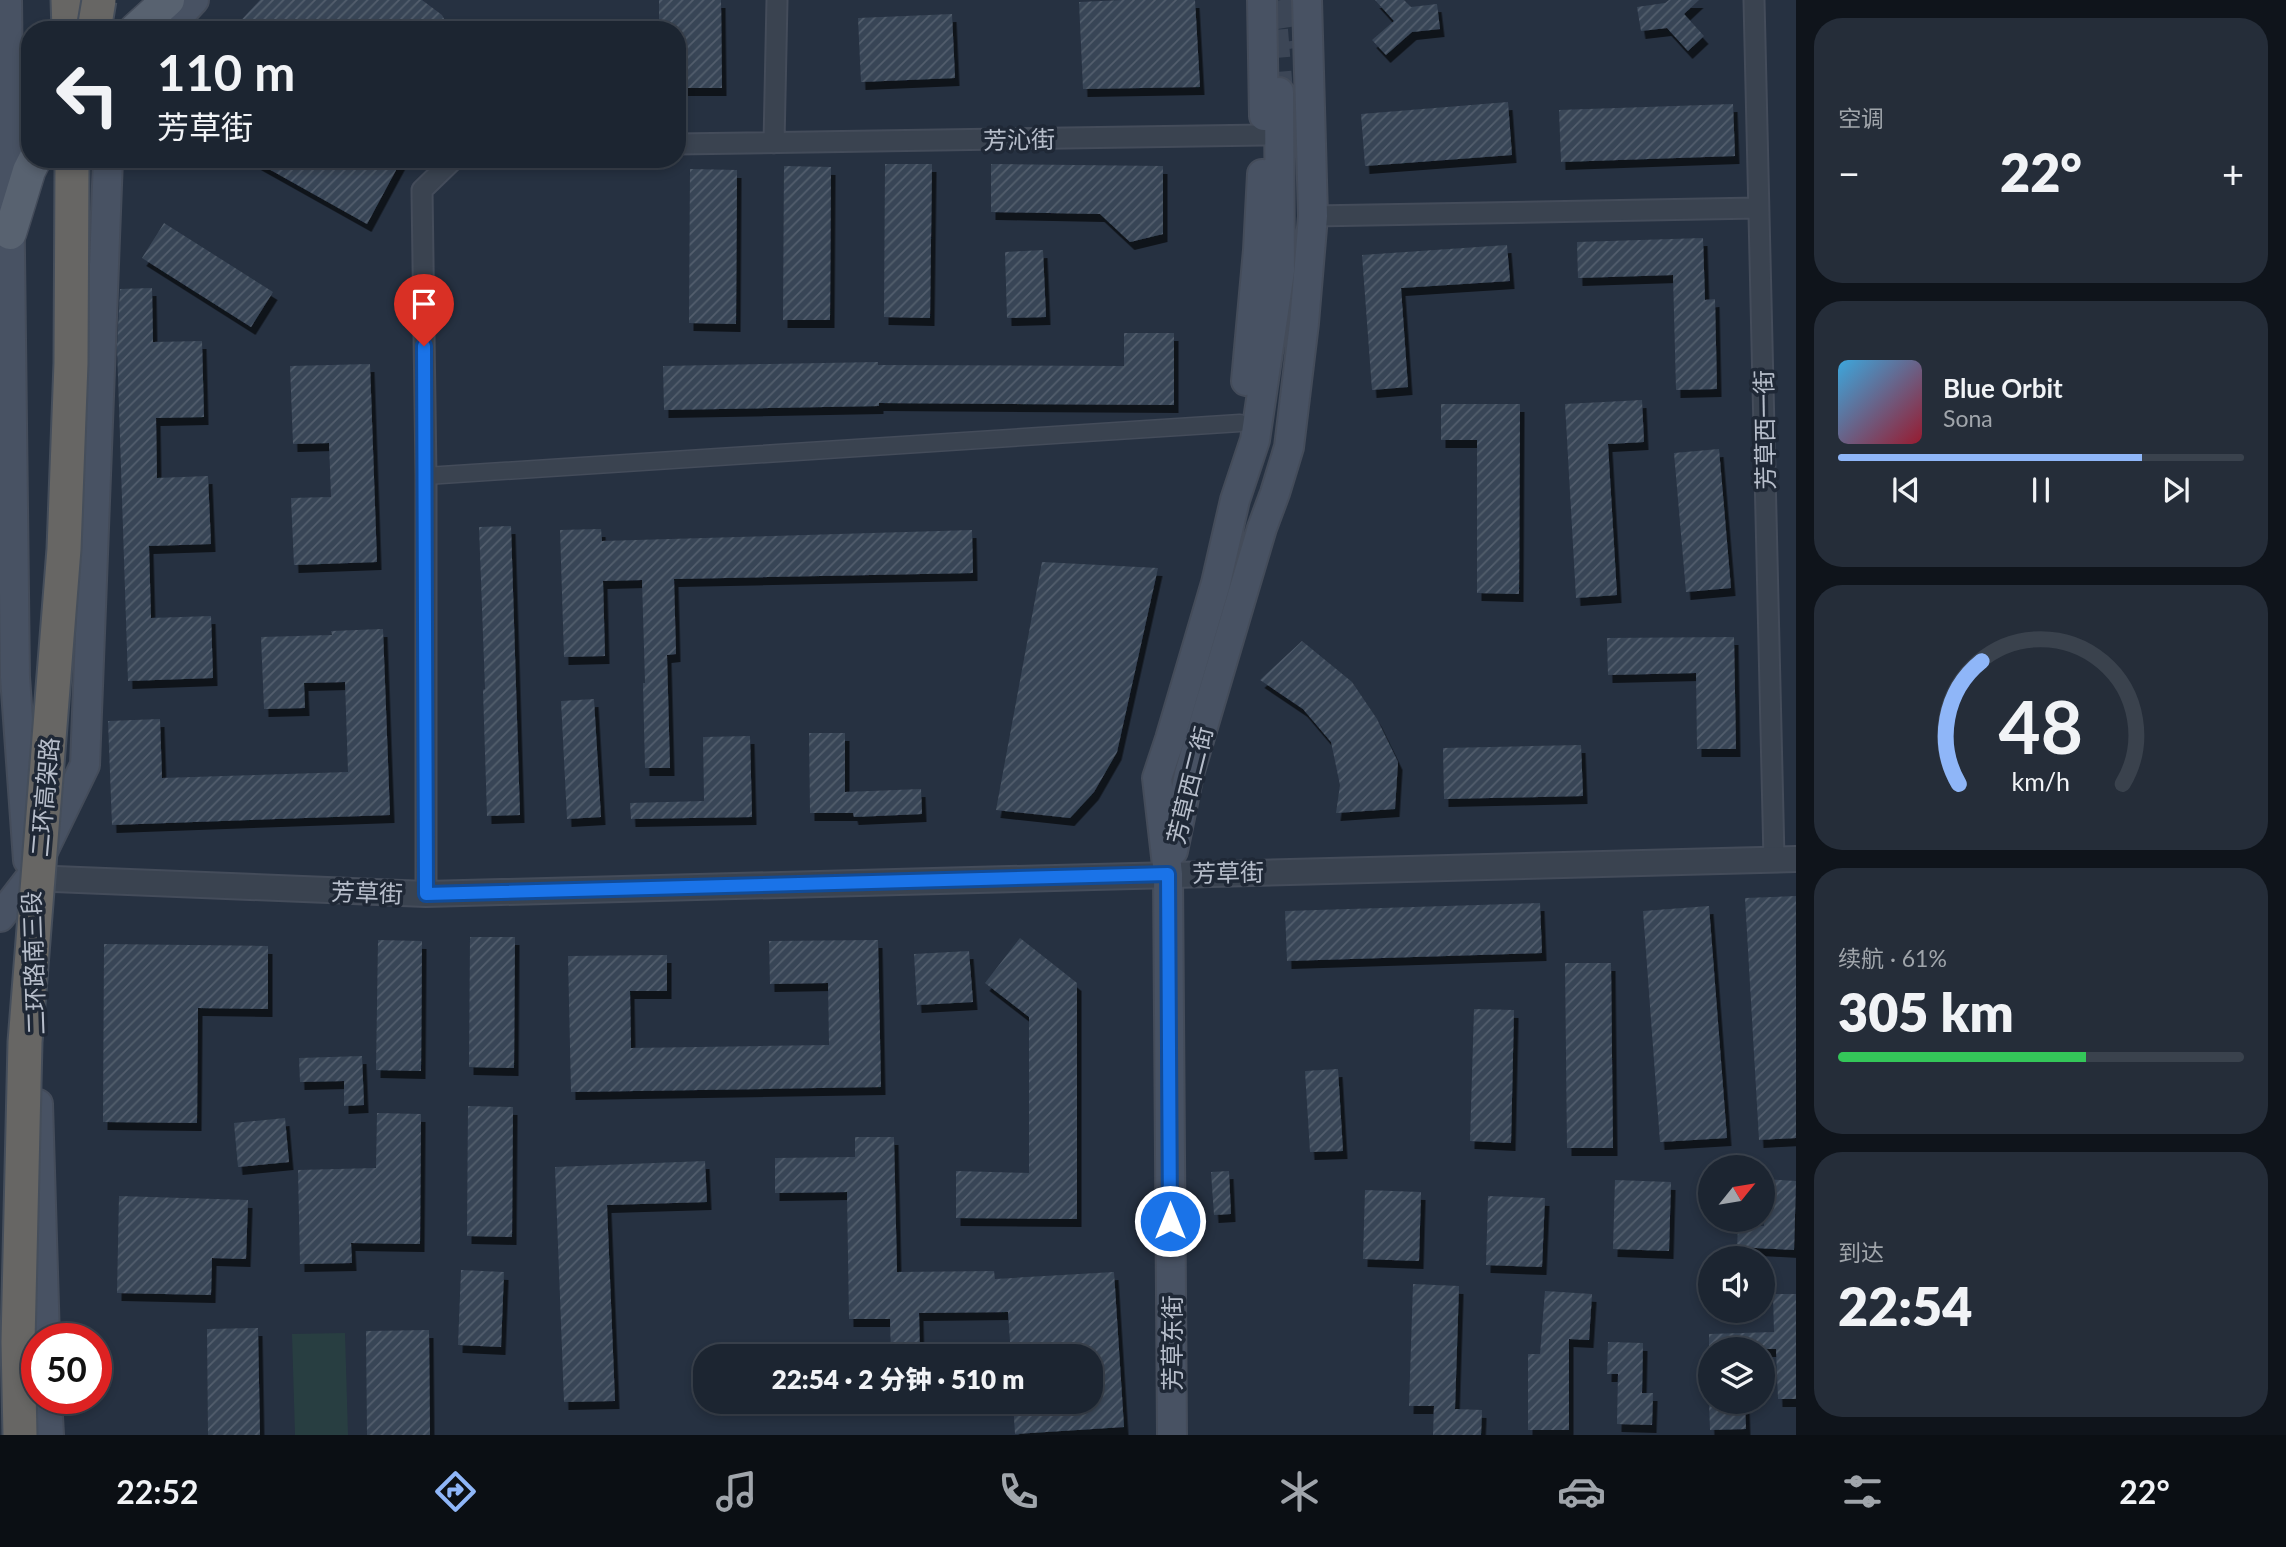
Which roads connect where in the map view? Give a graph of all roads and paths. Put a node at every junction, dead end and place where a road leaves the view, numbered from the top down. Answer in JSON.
{"nodes":[{"id":1,"x":7,"y":0,"type":"edge"},
{"id":2,"x":68,"y":0,"type":"edge"},
{"id":3,"x":98,"y":0,"type":"edge"},
{"id":4,"x":168,"y":0,"type":"edge"},
{"id":5,"x":194,"y":0,"type":"edge"},
{"id":6,"x":777,"y":0,"type":"edge"},
{"id":7,"x":1262,"y":0,"type":"edge"},
{"id":8,"x":1307,"y":0,"type":"edge"},
{"id":9,"x":1754,"y":0,"type":"edge"},
{"id":10,"x":69,"y":21,"type":"edge"},
{"id":11,"x":95,"y":21,"type":"edge"},
{"id":12,"x":103,"y":21,"type":"edge"},
{"id":13,"x":145,"y":21,"type":"edge"},
{"id":14,"x":174,"y":21,"type":"edge"},
{"id":15,"x":1264,"y":135,"type":"junction"},
{"id":16,"x":774,"y":143,"type":"junction"},
{"id":17,"x":686,"y":144,"type":"edge"},
{"id":18,"x":30,"y":168,"type":"edge"},
{"id":19,"x":71,"y":168,"type":"edge"},
{"id":20,"x":88,"y":168,"type":"edge"},
{"id":21,"x":108,"y":168,"type":"edge"},
{"id":22,"x":445,"y":168,"type":"edge"},
{"id":23,"x":1758,"y":208,"type":"junction"},
{"id":24,"x":1313,"y":216,"type":"junction"},
{"id":25,"x":10,"y":233,"type":"junction"},
{"id":26,"x":71,"y":363,"type":"junction"},
{"id":27,"x":1240,"y":423,"type":"junction"},
{"id":28,"x":426,"y":476,"type":"junction"},
{"id":29,"x":1235,"y":500,"type":"junction"},
{"id":30,"x":1262,"y":528,"type":"junction"},
{"id":31,"x":1785,"y":859,"type":"edge"},
{"id":32,"x":1168,"y":874,"type":"junction"},
{"id":33,"x":30,"y":878,"type":"junction"},
{"id":34,"x":426,"y":894,"type":"junction"},
{"id":35,"x":0,"y":901,"type":"edge"},
{"id":36,"x":0,"y":917,"type":"edge"},
{"id":37,"x":45,"y":1323,"type":"edge"},
{"id":38,"x":47,"y":1414,"type":"edge"},
{"id":39,"x":20,"y":1435,"type":"edge"},
{"id":40,"x":48,"y":1435,"type":"edge"},
{"id":41,"x":1172,"y":1435,"type":"edge"}],
"edges":[{"from":1,"to":25,"type":"main road","name":"二环路南三段"},
{"from":2,"to":10,"type":"highway"},
{"from":3,"to":11,"type":"highway","bridge":true},
{"from":3,"to":12,"type":"street"},
{"from":4,"to":13,"type":"main road"},
{"from":5,"to":14,"type":"main road"},
{"from":6,"to":16,"type":"street"},
{"from":7,"to":15,"type":"main road"},
{"from":8,"to":24,"type":"main road"},
{"from":9,"to":23,"type":"street","name":"芳草西一街"},
{"from":15,"to":16,"type":"street","name":"芳沁街"},
{"from":15,"to":27,"type":"main road"},
{"from":16,"to":17,"type":"street","name":"芳沁街"},
{"from":18,"to":25,"type":"main road"},
{"from":19,"to":26,"type":"highway","name":"二环高架路","bridge":true},
{"from":20,"to":26,"type":"highway"},
{"from":21,"to":33,"type":"main road"},
{"from":22,"to":28,"type":"street"},
{"from":23,"to":24,"type":"street"},
{"from":23,"to":31,"type":"street","name":"芳草西一街"},
{"from":24,"to":30,"type":"main road"},
{"from":25,"to":33,"type":"main road","name":"二环路南三段"},
{"from":26,"to":39,"type":"highway","name":"二环高架路","bridge":true},
{"from":27,"to":28,"type":"street"},
{"from":27,"to":29,"type":"main road"},
{"from":28,"to":34,"type":"street"},
{"from":29,"to":30,"type":"main road"},
{"from":29,"to":32,"type":"main road","name":"芳草西二街"},
{"from":30,"to":32,"type":"main road","name":"芳草西二街"},
{"from":31,"to":32,"type":"street","name":"芳草街"},
{"from":32,"to":34,"type":"street","name":"芳草街"},
{"from":32,"to":41,"type":"main road","name":"芳草东街"},
{"from":33,"to":34,"type":"street","name":"芳草街"},
{"from":33,"to":35,"type":"main road"},
{"from":33,"to":36,"type":"main road"},
{"from":33,"to":37,"type":"main road","name":"二环路南三段"},
{"from":38,"to":40,"type":"main road"}]}
